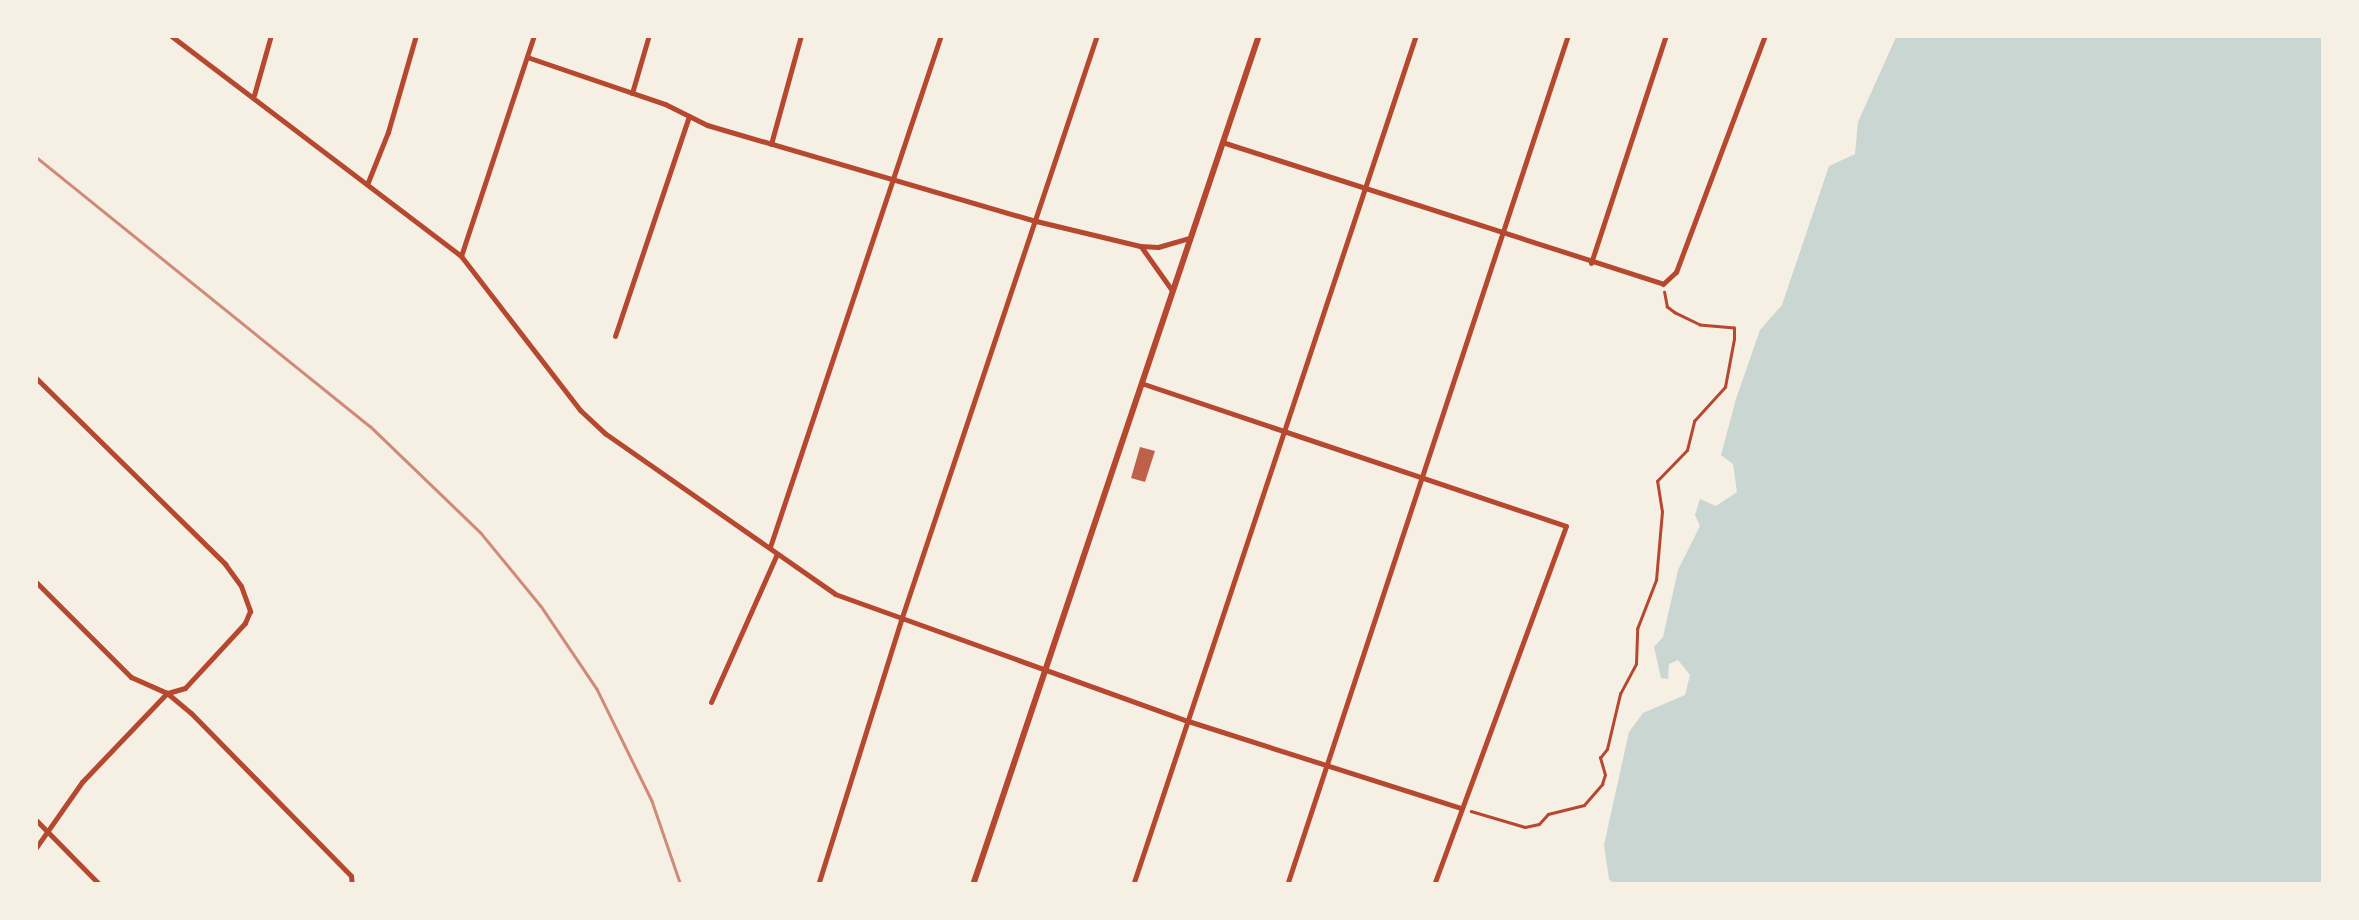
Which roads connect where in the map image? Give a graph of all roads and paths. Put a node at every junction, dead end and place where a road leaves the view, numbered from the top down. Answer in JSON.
{"nodes":[{"id":1,"x":170,"y":35,"type":"edge"},
{"id":2,"x":271,"y":35,"type":"edge"},
{"id":3,"x":416,"y":35,"type":"edge"},
{"id":4,"x":534,"y":35,"type":"edge"},
{"id":5,"x":649,"y":35,"type":"edge"},
{"id":6,"x":802,"y":35,"type":"edge"},
{"id":7,"x":941,"y":35,"type":"edge"},
{"id":8,"x":1097,"y":35,"type":"edge"},
{"id":9,"x":1259,"y":35,"type":"edge"},
{"id":10,"x":1416,"y":35,"type":"edge"},
{"id":11,"x":1568,"y":35,"type":"edge"},
{"id":12,"x":1666,"y":35,"type":"edge"},
{"id":13,"x":1766,"y":35,"type":"edge"},
{"id":14,"x":527,"y":57,"type":"junction"},
{"id":15,"x":632,"y":92,"type":"junction"},
{"id":16,"x":254,"y":95,"type":"junction"},
{"id":17,"x":689,"y":116,"type":"junction"},
{"id":18,"x":1222,"y":142,"type":"junction"},
{"id":19,"x":771,"y":144,"type":"junction"},
{"id":20,"x":894,"y":179,"type":"junction"},
{"id":21,"x":368,"y":182,"type":"junction"},
{"id":22,"x":1367,"y":186,"type":"junction"},
{"id":23,"x":1036,"y":220,"type":"junction"},
{"id":24,"x":1501,"y":230,"type":"junction"},
{"id":25,"x":1189,"y":238,"type":"junction"},
{"id":26,"x":1140,"y":246,"type":"junction"},
{"id":27,"x":461,"y":256,"type":"junction"},
{"id":28,"x":1592,"y":264,"type":"junction"},
{"id":29,"x":1663,"y":284,"type":"junction"},
{"id":30,"x":1170,"y":289,"type":"junction"},
{"id":31,"x":615,"y":336,"type":"dead end"},
{"id":32,"x":35,"y":377,"type":"edge"},
{"id":33,"x":1142,"y":382,"type":"junction"},
{"id":34,"x":1282,"y":432,"type":"junction"},
{"id":35,"x":1420,"y":478,"type":"junction"},
{"id":36,"x":770,"y":547,"type":"junction"},
{"id":37,"x":777,"y":553,"type":"junction"},
{"id":38,"x":35,"y":581,"type":"edge"},
{"id":39,"x":901,"y":620,"type":"junction"},
{"id":40,"x":1046,"y":669,"type":"junction"},
{"id":41,"x":167,"y":693,"type":"junction"},
{"id":42,"x":711,"y":702,"type":"dead end"},
{"id":43,"x":1188,"y":721,"type":"junction"},
{"id":44,"x":1327,"y":764,"type":"junction"},
{"id":45,"x":1460,"y":808,"type":"junction"},
{"id":46,"x":35,"y":819,"type":"edge"},
{"id":47,"x":48,"y":832,"type":"junction"},
{"id":48,"x":35,"y":849,"type":"edge"},
{"id":49,"x":100,"y":885,"type":"edge"},
{"id":50,"x":352,"y":885,"type":"edge"},
{"id":51,"x":818,"y":885,"type":"edge"},
{"id":52,"x":973,"y":885,"type":"edge"},
{"id":53,"x":1133,"y":885,"type":"edge"},
{"id":54,"x":1287,"y":885,"type":"edge"},
{"id":55,"x":1434,"y":885,"type":"edge"}],
"edges":[{"from":1,"to":16,"type":"street"},
{"from":2,"to":16,"type":"street"},
{"from":3,"to":21,"type":"street"},
{"from":4,"to":14,"type":"street"},
{"from":5,"to":15,"type":"street"},
{"from":6,"to":19,"type":"street"},
{"from":7,"to":20,"type":"street"},
{"from":8,"to":23,"type":"street"},
{"from":9,"to":18,"type":"street"},
{"from":10,"to":22,"type":"street"},
{"from":11,"to":24,"type":"street"},
{"from":12,"to":28,"type":"street"},
{"from":13,"to":29,"type":"street"},
{"from":14,"to":15,"type":"street"},
{"from":14,"to":27,"type":"street"},
{"from":15,"to":17,"type":"street"},
{"from":16,"to":21,"type":"street"},
{"from":17,"to":19,"type":"street"},
{"from":17,"to":31,"type":"street"},
{"from":18,"to":22,"type":"street"},
{"from":18,"to":25,"type":"street"},
{"from":19,"to":20,"type":"street"},
{"from":20,"to":23,"type":"street"},
{"from":20,"to":36,"type":"street"},
{"from":21,"to":27,"type":"street"},
{"from":22,"to":24,"type":"street"},
{"from":22,"to":34,"type":"street"},
{"from":23,"to":26,"type":"street"},
{"from":23,"to":39,"type":"street"},
{"from":24,"to":28,"type":"street"},
{"from":24,"to":35,"type":"street"},
{"from":25,"to":26,"type":"street"},
{"from":25,"to":30,"type":"street"},
{"from":26,"to":30,"type":"street"},
{"from":27,"to":36,"type":"street"},
{"from":28,"to":29,"type":"street"},
{"from":29,"to":45,"type":"path"},
{"from":30,"to":33,"type":"street"},
{"from":32,"to":41,"type":"street"},
{"from":33,"to":34,"type":"street"},
{"from":33,"to":40,"type":"street"},
{"from":34,"to":35,"type":"street"},
{"from":34,"to":43,"type":"street"},
{"from":35,"to":44,"type":"street"},
{"from":35,"to":45,"type":"street"},
{"from":36,"to":37,"type":"street"},
{"from":37,"to":39,"type":"street"},
{"from":37,"to":42,"type":"street"},
{"from":38,"to":41,"type":"street"},
{"from":39,"to":40,"type":"street"},
{"from":39,"to":51,"type":"street"},
{"from":40,"to":43,"type":"street"},
{"from":40,"to":52,"type":"street"},
{"from":41,"to":47,"type":"street"},
{"from":41,"to":50,"type":"street"},
{"from":43,"to":44,"type":"street"},
{"from":43,"to":53,"type":"street"},
{"from":44,"to":45,"type":"street"},
{"from":44,"to":54,"type":"street"},
{"from":45,"to":55,"type":"street"},
{"from":46,"to":47,"type":"street"},
{"from":47,"to":48,"type":"street"},
{"from":47,"to":49,"type":"street"}]}
